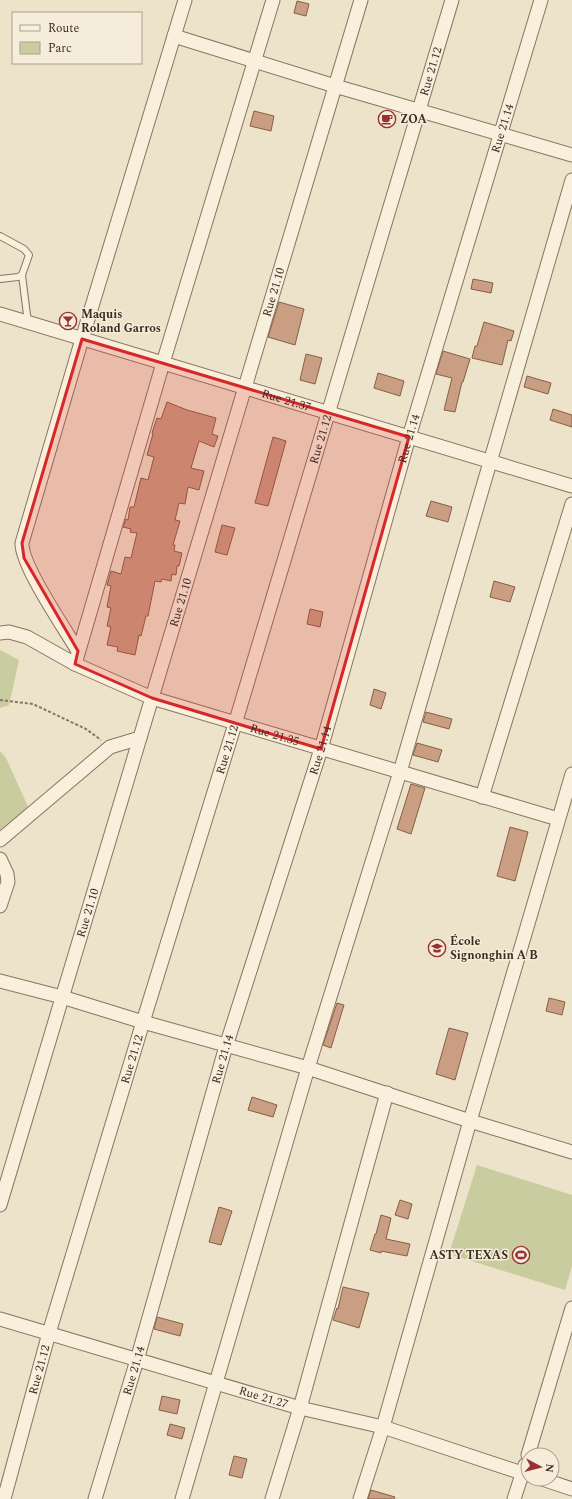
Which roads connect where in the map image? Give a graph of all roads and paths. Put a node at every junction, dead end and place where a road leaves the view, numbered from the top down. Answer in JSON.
{"nodes":[{"id":1,"x":185,"y":0,"type":"edge"},
{"id":2,"x":273,"y":0,"type":"edge"},
{"id":3,"x":361,"y":0,"type":"edge"},
{"id":4,"x":452,"y":0,"type":"edge"},
{"id":5,"x":541,"y":0,"type":"edge"},
{"id":6,"x":174,"y":36,"type":"junction"},
{"id":7,"x":255,"y":61,"type":"junction"},
{"id":8,"x":335,"y":86,"type":"junction"},
{"id":9,"x":419,"y":111,"type":"junction"},
{"id":10,"x":501,"y":135,"type":"junction"},
{"id":11,"x":572,"y":155,"type":"edge"},
{"id":12,"x":572,"y":180,"type":"edge"},
{"id":13,"x":0,"y":236,"type":"edge"},
{"id":14,"x":22,"y":274,"type":"junction"},
{"id":15,"x":0,"y":279,"type":"edge"},
{"id":16,"x":0,"y":314,"type":"edge"},
{"id":17,"x":28,"y":323,"type":"junction"},
{"id":18,"x":82,"y":340,"type":"junction"},
{"id":19,"x":163,"y":363,"type":"junction"},
{"id":20,"x":245,"y":388,"type":"junction"},
{"id":21,"x":329,"y":412,"type":"junction"},
{"id":22,"x":409,"y":437,"type":"junction"},
{"id":23,"x":490,"y":461,"type":"junction"},
{"id":24,"x":572,"y":486,"type":"edge"},
{"id":25,"x":572,"y":504,"type":"edge"},
{"id":26,"x":0,"y":633,"type":"edge"},
{"id":27,"x":78,"y":651,"type":"junction"},
{"id":28,"x":75,"y":664,"type":"junction"},
{"id":29,"x":152,"y":698,"type":"junction"},
{"id":30,"x":0,"y":700,"type":"edge"},
{"id":31,"x":235,"y":724,"type":"junction"},
{"id":32,"x":140,"y":738,"type":"junction"},
{"id":33,"x":110,"y":747,"type":"junction"},
{"id":34,"x":321,"y":749,"type":"junction"},
{"id":35,"x":400,"y":772,"type":"junction"},
{"id":36,"x":572,"y":774,"type":"edge"},
{"id":37,"x":569,"y":795,"type":"edge"},
{"id":38,"x":482,"y":797,"type":"junction"},
{"id":39,"x":558,"y":819,"type":"junction"},
{"id":40,"x":0,"y":840,"type":"edge"},
{"id":41,"x":0,"y":858,"type":"edge"},
{"id":42,"x":0,"y":906,"type":"edge"},
{"id":43,"x":0,"y":981,"type":"edge"},
{"id":44,"x":62,"y":997,"type":"junction"},
{"id":45,"x":142,"y":1022,"type":"junction"},
{"id":46,"x":226,"y":1046,"type":"junction"},
{"id":47,"x":308,"y":1068,"type":"junction"},
{"id":48,"x":387,"y":1093,"type":"junction"},
{"id":49,"x":470,"y":1121,"type":"junction"},
{"id":50,"x":572,"y":1152,"type":"edge"},
{"id":51,"x":0,"y":1205,"type":"edge"},
{"id":52,"x":572,"y":1308,"type":"edge"},
{"id":53,"x":0,"y":1319,"type":"edge"},
{"id":54,"x":49,"y":1333,"type":"junction"},
{"id":55,"x":137,"y":1360,"type":"junction"},
{"id":56,"x":217,"y":1384,"type":"junction"},
{"id":57,"x":300,"y":1408,"type":"junction"},
{"id":58,"x":383,"y":1427,"type":"junction"},
{"id":59,"x":531,"y":1447,"type":"edge"},
{"id":60,"x":520,"y":1472,"type":"edge"},
{"id":61,"x":560,"y":1485,"type":"edge"},
{"id":62,"x":520,"y":1486,"type":"edge"},
{"id":63,"x":572,"y":1489,"type":"edge"},
{"id":64,"x":4,"y":1499,"type":"edge"},
{"id":65,"x":95,"y":1499,"type":"edge"},
{"id":66,"x":182,"y":1499,"type":"edge"},
{"id":67,"x":272,"y":1499,"type":"edge"},
{"id":68,"x":360,"y":1499,"type":"edge"},
{"id":69,"x":514,"y":1499,"type":"edge"}],
"edges":[{"from":1,"to":6,"type":"street"},
{"from":2,"to":7,"type":"street"},
{"from":3,"to":8,"type":"street","name":"Rue 21.10"},
{"from":4,"to":9,"type":"street","name":"Rue 21.12"},
{"from":5,"to":10,"type":"street","name":"Rue 21.14"},
{"from":6,"to":7,"type":"street"},
{"from":6,"to":18,"type":"street"},
{"from":7,"to":8,"type":"street"},
{"from":7,"to":19,"type":"street"},
{"from":8,"to":9,"type":"street"},
{"from":8,"to":20,"type":"street","name":"Rue 21.10"},
{"from":9,"to":10,"type":"street"},
{"from":9,"to":21,"type":"street","name":"Rue 21.12"},
{"from":10,"to":11,"type":"street"},
{"from":10,"to":22,"type":"street","name":"Rue 21.14"},
{"from":12,"to":23,"type":"street"},
{"from":13,"to":14,"type":"lane"},
{"from":14,"to":15,"type":"lane"},
{"from":14,"to":17,"type":"lane"},
{"from":16,"to":17,"type":"street","name":"Rue 21.37"},
{"from":17,"to":18,"type":"street","name":"Rue 21.37"},
{"from":18,"to":19,"type":"street","name":"Rue 21.37"},
{"from":18,"to":27,"type":"street"},
{"from":19,"to":20,"type":"street","name":"Rue 21.37"},
{"from":19,"to":27,"type":"street"},
{"from":20,"to":21,"type":"street","name":"Rue 21.37"},
{"from":20,"to":29,"type":"street","name":"Rue 21.10"},
{"from":21,"to":22,"type":"street","name":"Rue 21.37"},
{"from":21,"to":31,"type":"street","name":"Rue 21.12"},
{"from":22,"to":23,"type":"street","name":"Rue 21.37"},
{"from":22,"to":34,"type":"street","name":"Rue 21.14"},
{"from":23,"to":24,"type":"street","name":"Rue 21.37"},
{"from":23,"to":35,"type":"street"},
{"from":25,"to":38,"type":"street"},
{"from":26,"to":28,"type":"street","name":"Rue 21.35"},
{"from":27,"to":28,"type":"street"},
{"from":28,"to":29,"type":"street","name":"Rue 21.35"},
{"from":29,"to":31,"type":"street","name":"Rue 21.35"},
{"from":29,"to":32,"type":"street","name":"Rue 21.10"},
{"from":30,"to":33,"type":"path"},
{"from":31,"to":34,"type":"street","name":"Rue 21.35"},
{"from":31,"to":45,"type":"street","name":"Rue 21.12"},
{"from":32,"to":33,"type":"street"},
{"from":32,"to":44,"type":"street","name":"Rue 21.10"},
{"from":33,"to":40,"type":"street"},
{"from":34,"to":35,"type":"street","name":"Rue 21.35"},
{"from":34,"to":46,"type":"street","name":"Rue 21.14"},
{"from":35,"to":38,"type":"street","name":"Rue 21.35"},
{"from":35,"to":47,"type":"street"},
{"from":36,"to":37,"type":"street"},
{"from":37,"to":39,"type":"street"},
{"from":38,"to":39,"type":"street","name":"Rue 21.35"},
{"from":39,"to":49,"type":"street"},
{"from":41,"to":42,"type":"street"},
{"from":43,"to":44,"type":"street"},
{"from":44,"to":45,"type":"street"},
{"from":44,"to":51,"type":"street","name":"Rue 21.10"},
{"from":45,"to":46,"type":"street"},
{"from":45,"to":54,"type":"street","name":"Rue 21.12"},
{"from":46,"to":47,"type":"street"},
{"from":46,"to":55,"type":"street","name":"Rue 21.14"},
{"from":47,"to":48,"type":"street"},
{"from":47,"to":56,"type":"street"},
{"from":48,"to":49,"type":"street"},
{"from":48,"to":57,"type":"street"},
{"from":49,"to":50,"type":"street"},
{"from":49,"to":58,"type":"street"},
{"from":52,"to":59,"type":"street"},
{"from":53,"to":54,"type":"street","name":"Rue 21.27"},
{"from":54,"to":55,"type":"street","name":"Rue 21.27"},
{"from":54,"to":64,"type":"street","name":"Rue 21.12"},
{"from":55,"to":56,"type":"street","name":"Rue 21.27"},
{"from":55,"to":65,"type":"street","name":"Rue 21.14"},
{"from":56,"to":57,"type":"street","name":"Rue 21.27"},
{"from":56,"to":66,"type":"street"},
{"from":57,"to":58,"type":"street","name":"Rue 21.27"},
{"from":57,"to":67,"type":"street"},
{"from":58,"to":60,"type":"street","name":"Rue 21.27"},
{"from":58,"to":68,"type":"street"},
{"from":61,"to":63,"type":"street"},
{"from":62,"to":69,"type":"street"}]}
